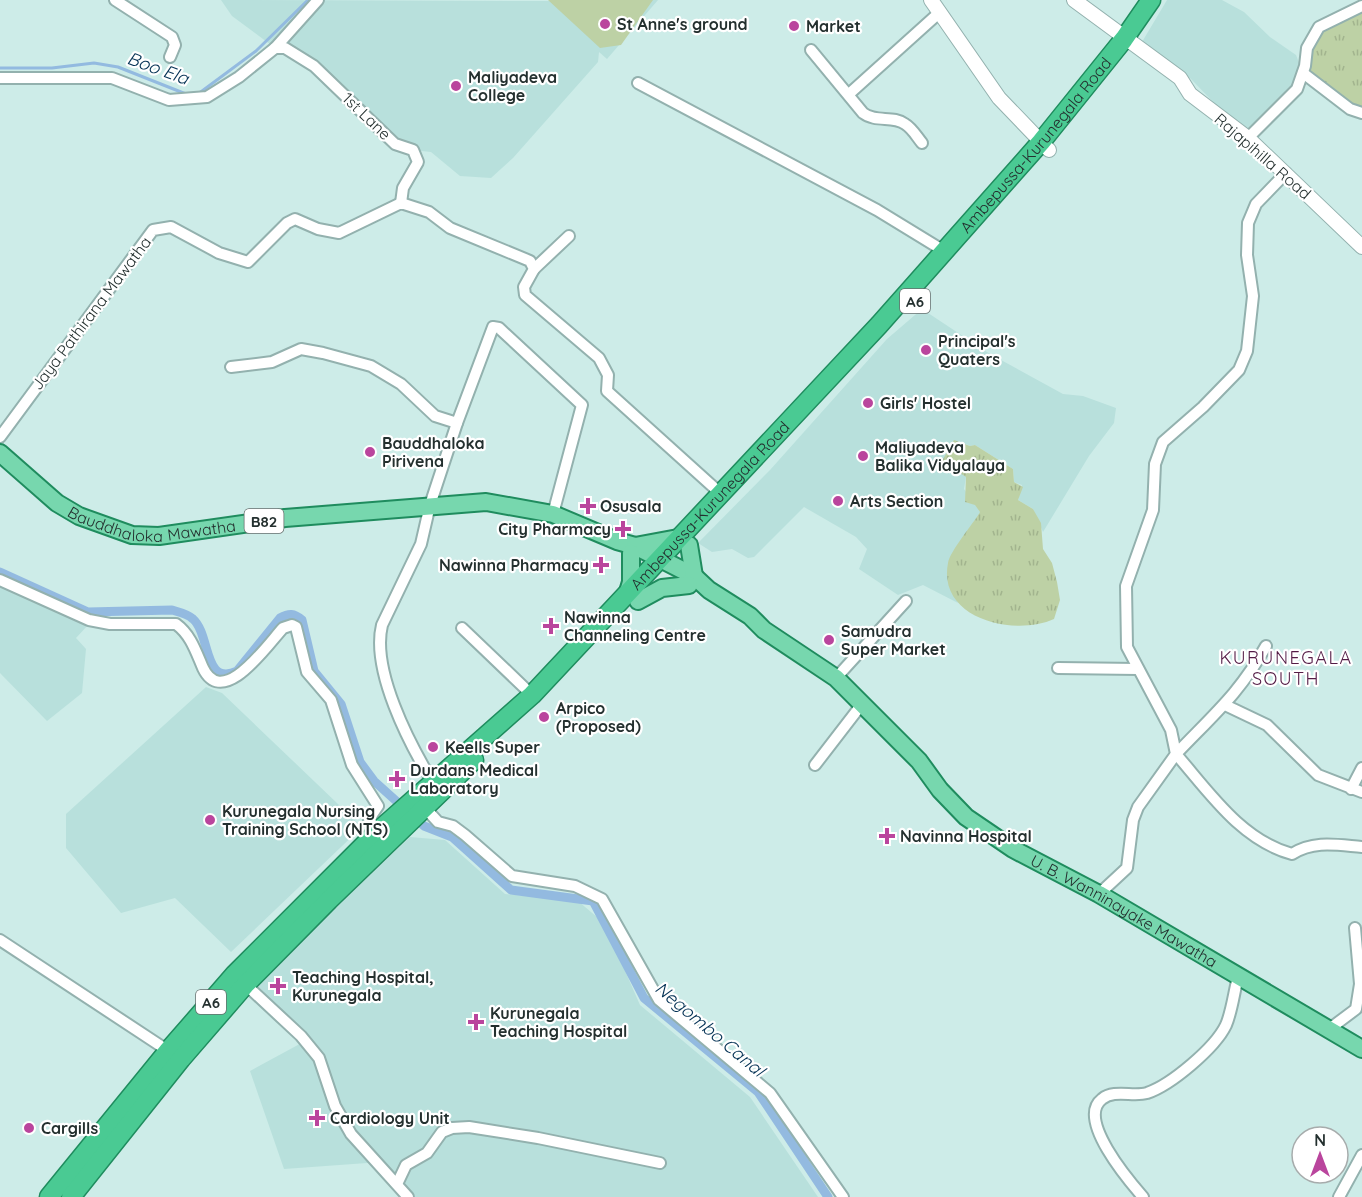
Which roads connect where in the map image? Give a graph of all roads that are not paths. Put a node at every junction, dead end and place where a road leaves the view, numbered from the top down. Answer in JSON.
{"nodes":[{"id":1,"x":115,"y":0,"type":"edge"},
{"id":2,"x":318,"y":0,"type":"edge"},
{"id":3,"x":931,"y":0,"type":"edge"},
{"id":4,"x":1074,"y":0,"type":"edge"},
{"id":5,"x":1151,"y":0,"type":"edge"},
{"id":6,"x":1163,"y":0,"type":"edge"},
{"id":7,"x":1362,"y":6,"type":"edge"},
{"id":8,"x":940,"y":12,"type":"junction"},
{"id":9,"x":1129,"y":43,"type":"junction"},
{"id":10,"x":275,"y":48,"type":"junction"},
{"id":11,"x":811,"y":50,"type":"dead end"},
{"id":12,"x":170,"y":57,"type":"dead end"},
{"id":13,"x":1303,"y":73,"type":"junction"},
{"id":14,"x":0,"y":78,"type":"edge"},
{"id":15,"x":638,"y":83,"type":"dead end"},
{"id":16,"x":849,"y":94,"type":"junction"},
{"id":17,"x":1362,"y":113,"type":"edge"},
{"id":18,"x":1248,"y":138,"type":"junction"},
{"id":19,"x":921,"y":143,"type":"dead end"},
{"id":20,"x":1045,"y":146,"type":"junction"},
{"id":21,"x":1286,"y":173,"type":"junction"},
{"id":22,"x":401,"y":203,"type":"junction"},
{"id":23,"x":569,"y":236,"type":"dead end"},
{"id":24,"x":1360,"y":241,"type":"edge"},
{"id":25,"x":944,"y":251,"type":"junction"},
{"id":26,"x":534,"y":269,"type":"junction"},
{"id":27,"x":231,"y":367,"type":"dead end"},
{"id":28,"x":457,"y":423,"type":"junction"},
{"id":29,"x":0,"y":437,"type":"edge"},
{"id":30,"x":0,"y":453,"type":"edge"},
{"id":31,"x":720,"y":493,"type":"junction"},
{"id":32,"x":430,"y":506,"type":"junction"},
{"id":33,"x":553,"y":514,"type":"junction"},
{"id":34,"x":684,"y":542,"type":"junction"},
{"id":35,"x":633,"y":549,"type":"junction"},
{"id":36,"x":661,"y":565,"type":"junction"},
{"id":37,"x":0,"y":580,"type":"edge"},
{"id":38,"x":691,"y":580,"type":"junction"},
{"id":39,"x":632,"y":598,"type":"junction"},
{"id":40,"x":906,"y":601,"type":"dead end"},
{"id":41,"x":462,"y":628,"type":"dead end"},
{"id":42,"x":1266,"y":646,"type":"dead end"},
{"id":43,"x":1059,"y":668,"type":"dead end"},
{"id":44,"x":1138,"y":669,"type":"junction"},
{"id":45,"x":836,"y":678,"type":"junction"},
{"id":46,"x":532,"y":695,"type":"junction"},
{"id":47,"x":862,"y":704,"type":"junction"},
{"id":48,"x":1225,"y":705,"type":"junction"},
{"id":49,"x":1176,"y":754,"type":"junction"},
{"id":50,"x":815,"y":765,"type":"dead end"},
{"id":51,"x":1362,"y":768,"type":"edge"},
{"id":52,"x":432,"y":782,"type":"junction"},
{"id":53,"x":1356,"y":791,"type":"edge"},
{"id":54,"x":418,"y":805,"type":"junction"},
{"id":55,"x":390,"y":828,"type":"junction"},
{"id":56,"x":1362,"y":847,"type":"edge"},
{"id":57,"x":1099,"y":894,"type":"junction"},
{"id":58,"x":1355,"y":928,"type":"dead end"},
{"id":59,"x":0,"y":940,"type":"edge"},
{"id":60,"x":1238,"y":977,"type":"junction"},
{"id":61,"x":240,"y":980,"type":"junction"},
{"id":62,"x":1329,"y":1030,"type":"junction"},
{"id":63,"x":1359,"y":1044,"type":"edge"},
{"id":64,"x":175,"y":1055,"type":"junction"},
{"id":65,"x":1362,"y":1155,"type":"edge"},
{"id":66,"x":660,"y":1163,"type":"dead end"},
{"id":67,"x":397,"y":1184,"type":"junction"},
{"id":68,"x":49,"y":1197,"type":"edge"},
{"id":69,"x":71,"y":1197,"type":"edge"},
{"id":70,"x":408,"y":1197,"type":"edge"},
{"id":71,"x":843,"y":1197,"type":"edge"},
{"id":72,"x":1143,"y":1197,"type":"edge"},
{"id":73,"x":1339,"y":1197,"type":"edge"}],
"edges":[{"from":1,"to":12,"type":"street"},
{"from":2,"to":10,"type":"street"},
{"from":3,"to":8,"type":"street"},
{"from":4,"to":9,"type":"street","name":"Rajapihilla Road"},
{"from":5,"to":9,"type":"highway","name":"Ambepussa-Kurunegala Road","number":"A6"},
{"from":6,"to":9,"type":"highway","name":"Ambepussa-Kurunegala Road","number":"A6"},
{"from":7,"to":13,"type":"street"},
{"from":8,"to":16,"type":"street"},
{"from":8,"to":20,"type":"street"},
{"from":9,"to":18,"type":"street","name":"Rajapihilla Road"},
{"from":9,"to":20,"type":"highway","name":"Ambepussa-Kurunegala Road","number":"A6"},
{"from":10,"to":14,"type":"street"},
{"from":10,"to":22,"type":"street","name":"1st Lane"},
{"from":11,"to":16,"type":"street"},
{"from":13,"to":17,"type":"street"},
{"from":13,"to":18,"type":"street"},
{"from":15,"to":25,"type":"street"},
{"from":16,"to":19,"type":"street"},
{"from":18,"to":21,"type":"street","name":"Rajapihilla Road"},
{"from":20,"to":25,"type":"highway","name":"Ambepussa-Kurunegala Road","number":"A6"},
{"from":20,"to":34,"type":"highway","name":"Ambepussa-Kurunegala Road","number":"A6"},
{"from":21,"to":24,"type":"street","name":"Rajapihilla Road"},
{"from":21,"to":44,"type":"street"},
{"from":22,"to":26,"type":"street"},
{"from":22,"to":29,"type":"street","name":"Jaya Pathirana Mawatha"},
{"from":23,"to":26,"type":"street"},
{"from":25,"to":31,"type":"highway","name":"Ambepussa-Kurunegala Road","number":"A6"},
{"from":26,"to":31,"type":"street"},
{"from":27,"to":28,"type":"street"},
{"from":28,"to":32,"type":"street"},
{"from":28,"to":33,"type":"street"},
{"from":30,"to":32,"type":"main road","name":"Bauddhaloka Mawatha","number":"B82"},
{"from":31,"to":34,"type":"highway","name":"Ambepussa-Kurunegala Road","number":"A6"},
{"from":32,"to":33,"type":"main road","name":"Bauddhaloka Mawatha","number":"B82"},
{"from":32,"to":52,"type":"street"},
{"from":33,"to":35,"type":"main road","name":"Bauddhaloka Mawatha","number":"B82"},
{"from":34,"to":35,"type":"main road"},
{"from":34,"to":36,"type":"highway","name":"Ambepussa-Kurunegala Road","number":"A6"},
{"from":34,"to":38,"type":"main road"},
{"from":35,"to":36,"type":"main road","name":"Bauddhaloka Mawatha","number":"B82"},
{"from":35,"to":39,"type":"main road"},
{"from":36,"to":38,"type":"main road","name":"U. B. Wanninayake Mawatha","number":"B82"},
{"from":36,"to":39,"type":"highway","name":"Ambepussa-Kurunegala Road","number":"A6"},
{"from":37,"to":55,"type":"street"},
{"from":38,"to":39,"type":"main road"},
{"from":38,"to":45,"type":"main road","name":"U. B. Wanninayake Mawatha","number":"B82"},
{"from":39,"to":46,"type":"highway","name":"Ambepussa-Kurunegala Road","number":"A6"},
{"from":39,"to":54,"type":"highway","name":"Ambepussa-Kurunegala Road","number":"A6"},
{"from":40,"to":45,"type":"street"},
{"from":41,"to":46,"type":"street"},
{"from":42,"to":48,"type":"street"},
{"from":43,"to":44,"type":"street"},
{"from":44,"to":49,"type":"street"},
{"from":45,"to":47,"type":"main road","name":"U. B. Wanninayake Mawatha","number":"B82"},
{"from":46,"to":52,"type":"highway","name":"Ambepussa-Kurunegala Road","number":"A6"},
{"from":47,"to":50,"type":"street"},
{"from":47,"to":57,"type":"main road","name":"U. B. Wanninayake Mawatha","number":"B82"},
{"from":48,"to":49,"type":"street"},
{"from":48,"to":53,"type":"street"},
{"from":49,"to":56,"type":"street"},
{"from":49,"to":57,"type":"street"},
{"from":51,"to":53,"type":"street"},
{"from":52,"to":54,"type":"highway","name":"Ambepussa-Kurunegala Road","number":"A6"},
{"from":54,"to":55,"type":"highway","name":"Ambepussa-Kurunegala Road","number":"A6"},
{"from":54,"to":71,"type":"street"},
{"from":55,"to":61,"type":"highway","name":"Ambepussa-Kurunegala Road","number":"A6"},
{"from":55,"to":61,"type":"highway","name":"Ambepussa-Kurunegala Road","number":"A6"},
{"from":57,"to":60,"type":"main road","name":"U. B. Wanninayake Mawatha","number":"B82"},
{"from":58,"to":62,"type":"street"},
{"from":59,"to":64,"type":"street"},
{"from":60,"to":62,"type":"main road","name":"U. B. Wanninayake Mawatha","number":"B82"},
{"from":60,"to":72,"type":"street"},
{"from":61,"to":64,"type":"highway","name":"Ambepussa-Kurunegala Road","number":"A6"},
{"from":61,"to":67,"type":"street"},
{"from":62,"to":63,"type":"main road","name":"U. B. Wanninayake Mawatha","number":"B82"},
{"from":64,"to":68,"type":"highway","name":"Ambepussa-Kurunegala Road","number":"A6"},
{"from":64,"to":69,"type":"highway","name":"Ambepussa-Kurunegala Road","number":"A6"},
{"from":65,"to":73,"type":"street"},
{"from":66,"to":67,"type":"street"},
{"from":67,"to":70,"type":"street"}]}
